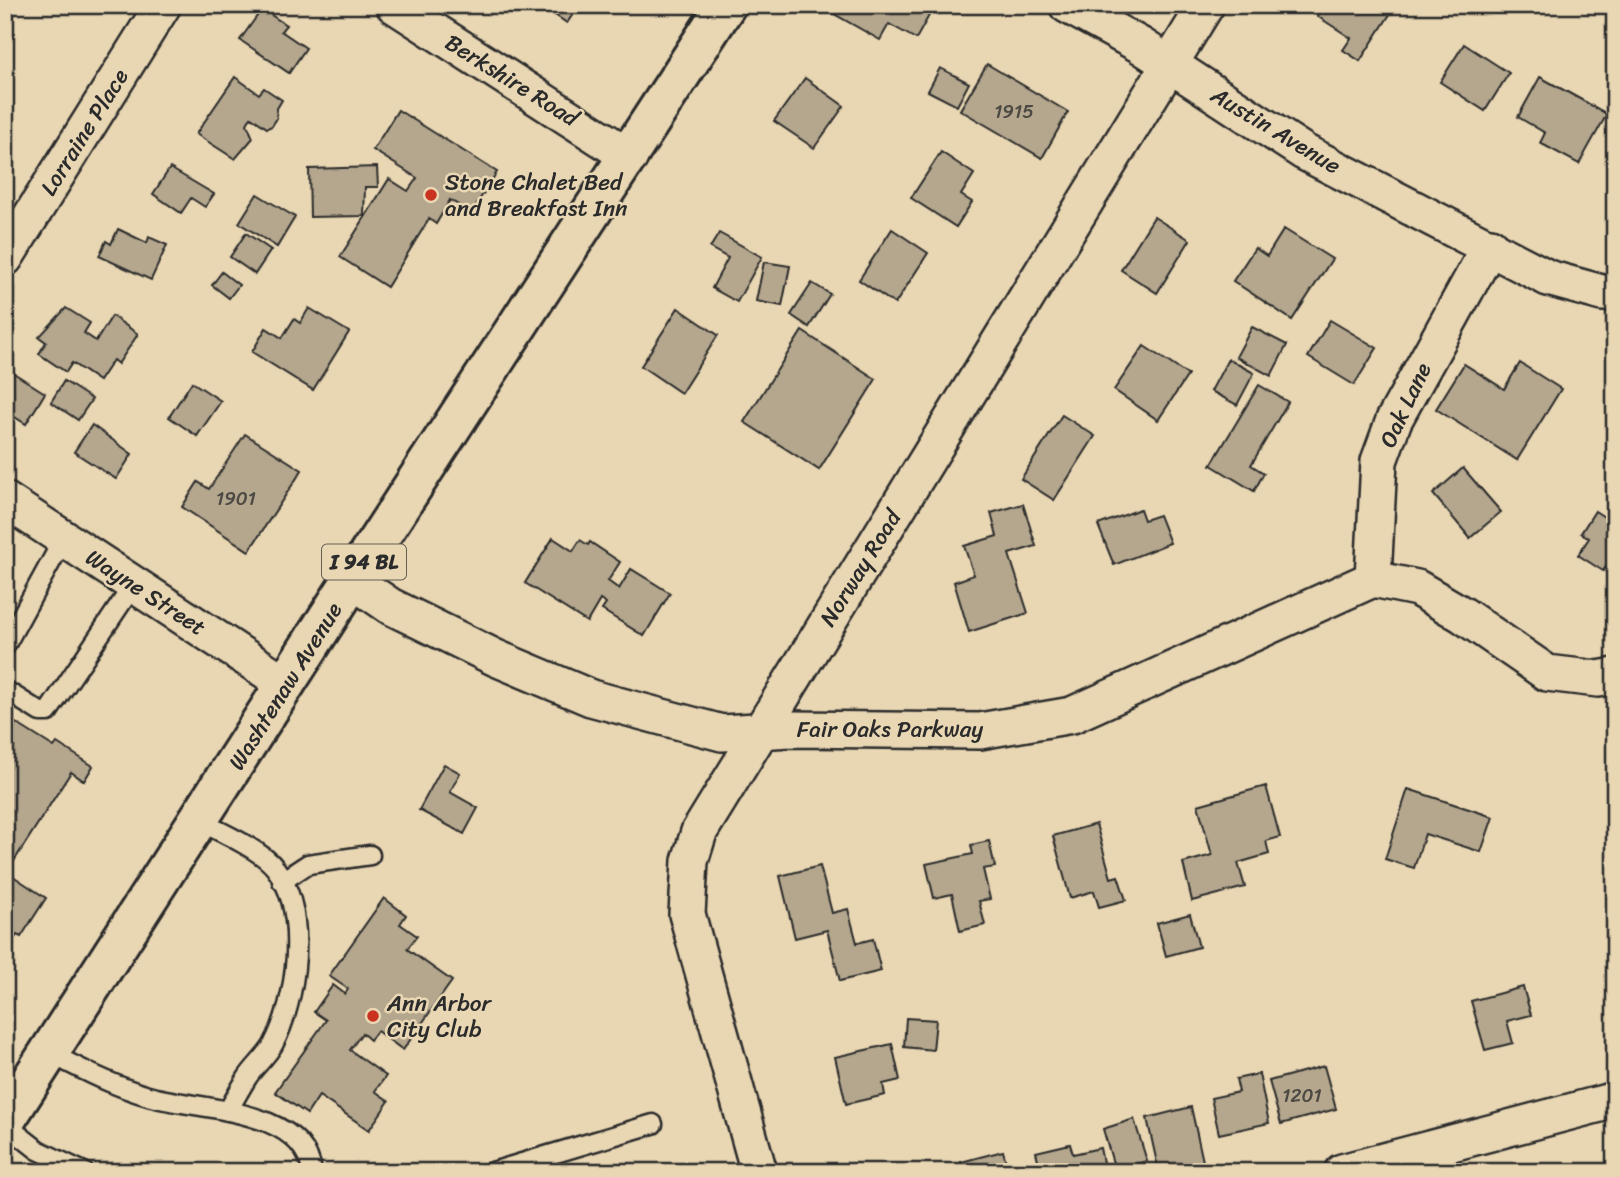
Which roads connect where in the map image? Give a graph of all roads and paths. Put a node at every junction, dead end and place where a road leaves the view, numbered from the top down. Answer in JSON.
{"nodes":[{"id":1,"x":163,"y":5,"type":"edge"},
{"id":2,"x":394,"y":5,"type":"edge"},
{"id":3,"x":726,"y":5,"type":"edge"},
{"id":4,"x":1067,"y":5,"type":"edge"},
{"id":5,"x":1206,"y":5,"type":"edge"},
{"id":6,"x":1170,"y":64,"type":"junction"},
{"id":7,"x":630,"y":157,"type":"junction"},
{"id":8,"x":1490,"y":246,"type":"junction"},
{"id":9,"x":5,"y":258,"type":"edge"},
{"id":10,"x":1615,"y":293,"type":"edge"},
{"id":11,"x":5,"y":500,"type":"edge"},
{"id":12,"x":64,"y":538,"type":"junction"},
{"id":13,"x":1373,"y":579,"type":"junction"},
{"id":14,"x":352,"y":580,"type":"junction"},
{"id":15,"x":134,"y":584,"type":"junction"},
{"id":16,"x":5,"y":646,"type":"edge"},
{"id":17,"x":1615,"y":676,"type":"edge"},
{"id":18,"x":286,"y":684,"type":"junction"},
{"id":19,"x":5,"y":690,"type":"edge"},
{"id":20,"x":758,"y":733,"type":"junction"},
{"id":21,"x":199,"y":821,"type":"junction"},
{"id":22,"x":370,"y":855,"type":"dead end"},
{"id":23,"x":282,"y":881,"type":"junction"},
{"id":24,"x":49,"y":1053,"type":"junction"},
{"id":25,"x":1615,"y":1100,"type":"edge"},
{"id":26,"x":228,"y":1111,"type":"junction"},
{"id":27,"x":5,"y":1123,"type":"edge"},
{"id":28,"x":653,"y":1124,"type":"dead end"},
{"id":29,"x":84,"y":1172,"type":"edge"},
{"id":30,"x":312,"y":1172,"type":"edge"},
{"id":31,"x":492,"y":1172,"type":"edge"},
{"id":32,"x":759,"y":1172,"type":"edge"},
{"id":33,"x":1342,"y":1172,"type":"edge"}],
"edges":[{"from":1,"to":9,"type":"street","name":"Lorraine Place"},
{"from":2,"to":7,"type":"street","name":"Berkshire Road"},
{"from":3,"to":7,"type":"main road","name":"Washtenaw Avenue","number":"I 94 BL"},
{"from":4,"to":6,"type":"street","name":"Austin Avenue"},
{"from":5,"to":6,"type":"street","name":"Norway Road"},
{"from":6,"to":8,"type":"street","name":"Austin Avenue"},
{"from":6,"to":20,"type":"street","name":"Norway Road"},
{"from":7,"to":14,"type":"main road","name":"Washtenaw Avenue","number":"I 94 BL"},
{"from":8,"to":10,"type":"street","name":"Austin Avenue"},
{"from":8,"to":13,"type":"street","name":"Oak Lane"},
{"from":11,"to":12,"type":"street","name":"Wayne Street"},
{"from":12,"to":15,"type":"street","name":"Wayne Street"},
{"from":12,"to":16,"type":"lane"},
{"from":13,"to":17,"type":"street"},
{"from":13,"to":20,"type":"street","name":"Fair Oaks Parkway"},
{"from":14,"to":18,"type":"main road","name":"Washtenaw Avenue","number":"I 94 BL"},
{"from":14,"to":20,"type":"street","name":"Fair Oaks Parkway"},
{"from":15,"to":18,"type":"street","name":"Wayne Street"},
{"from":15,"to":19,"type":"lane"},
{"from":18,"to":21,"type":"main road","name":"Washtenaw Avenue","number":"I 94 BL"},
{"from":20,"to":32,"type":"street","name":"Norway Road"},
{"from":21,"to":23,"type":"lane"},
{"from":21,"to":24,"type":"main road","name":"Washtenaw Avenue","number":"I 94 BL"},
{"from":22,"to":23,"type":"lane"},
{"from":23,"to":26,"type":"lane"},
{"from":24,"to":26,"type":"lane"},
{"from":24,"to":27,"type":"main road","name":"Washtenaw Avenue","number":"I 94 BL"},
{"from":25,"to":33,"type":"street"},
{"from":26,"to":30,"type":"lane"},
{"from":27,"to":29,"type":"lane"},
{"from":28,"to":31,"type":"lane"}]}
